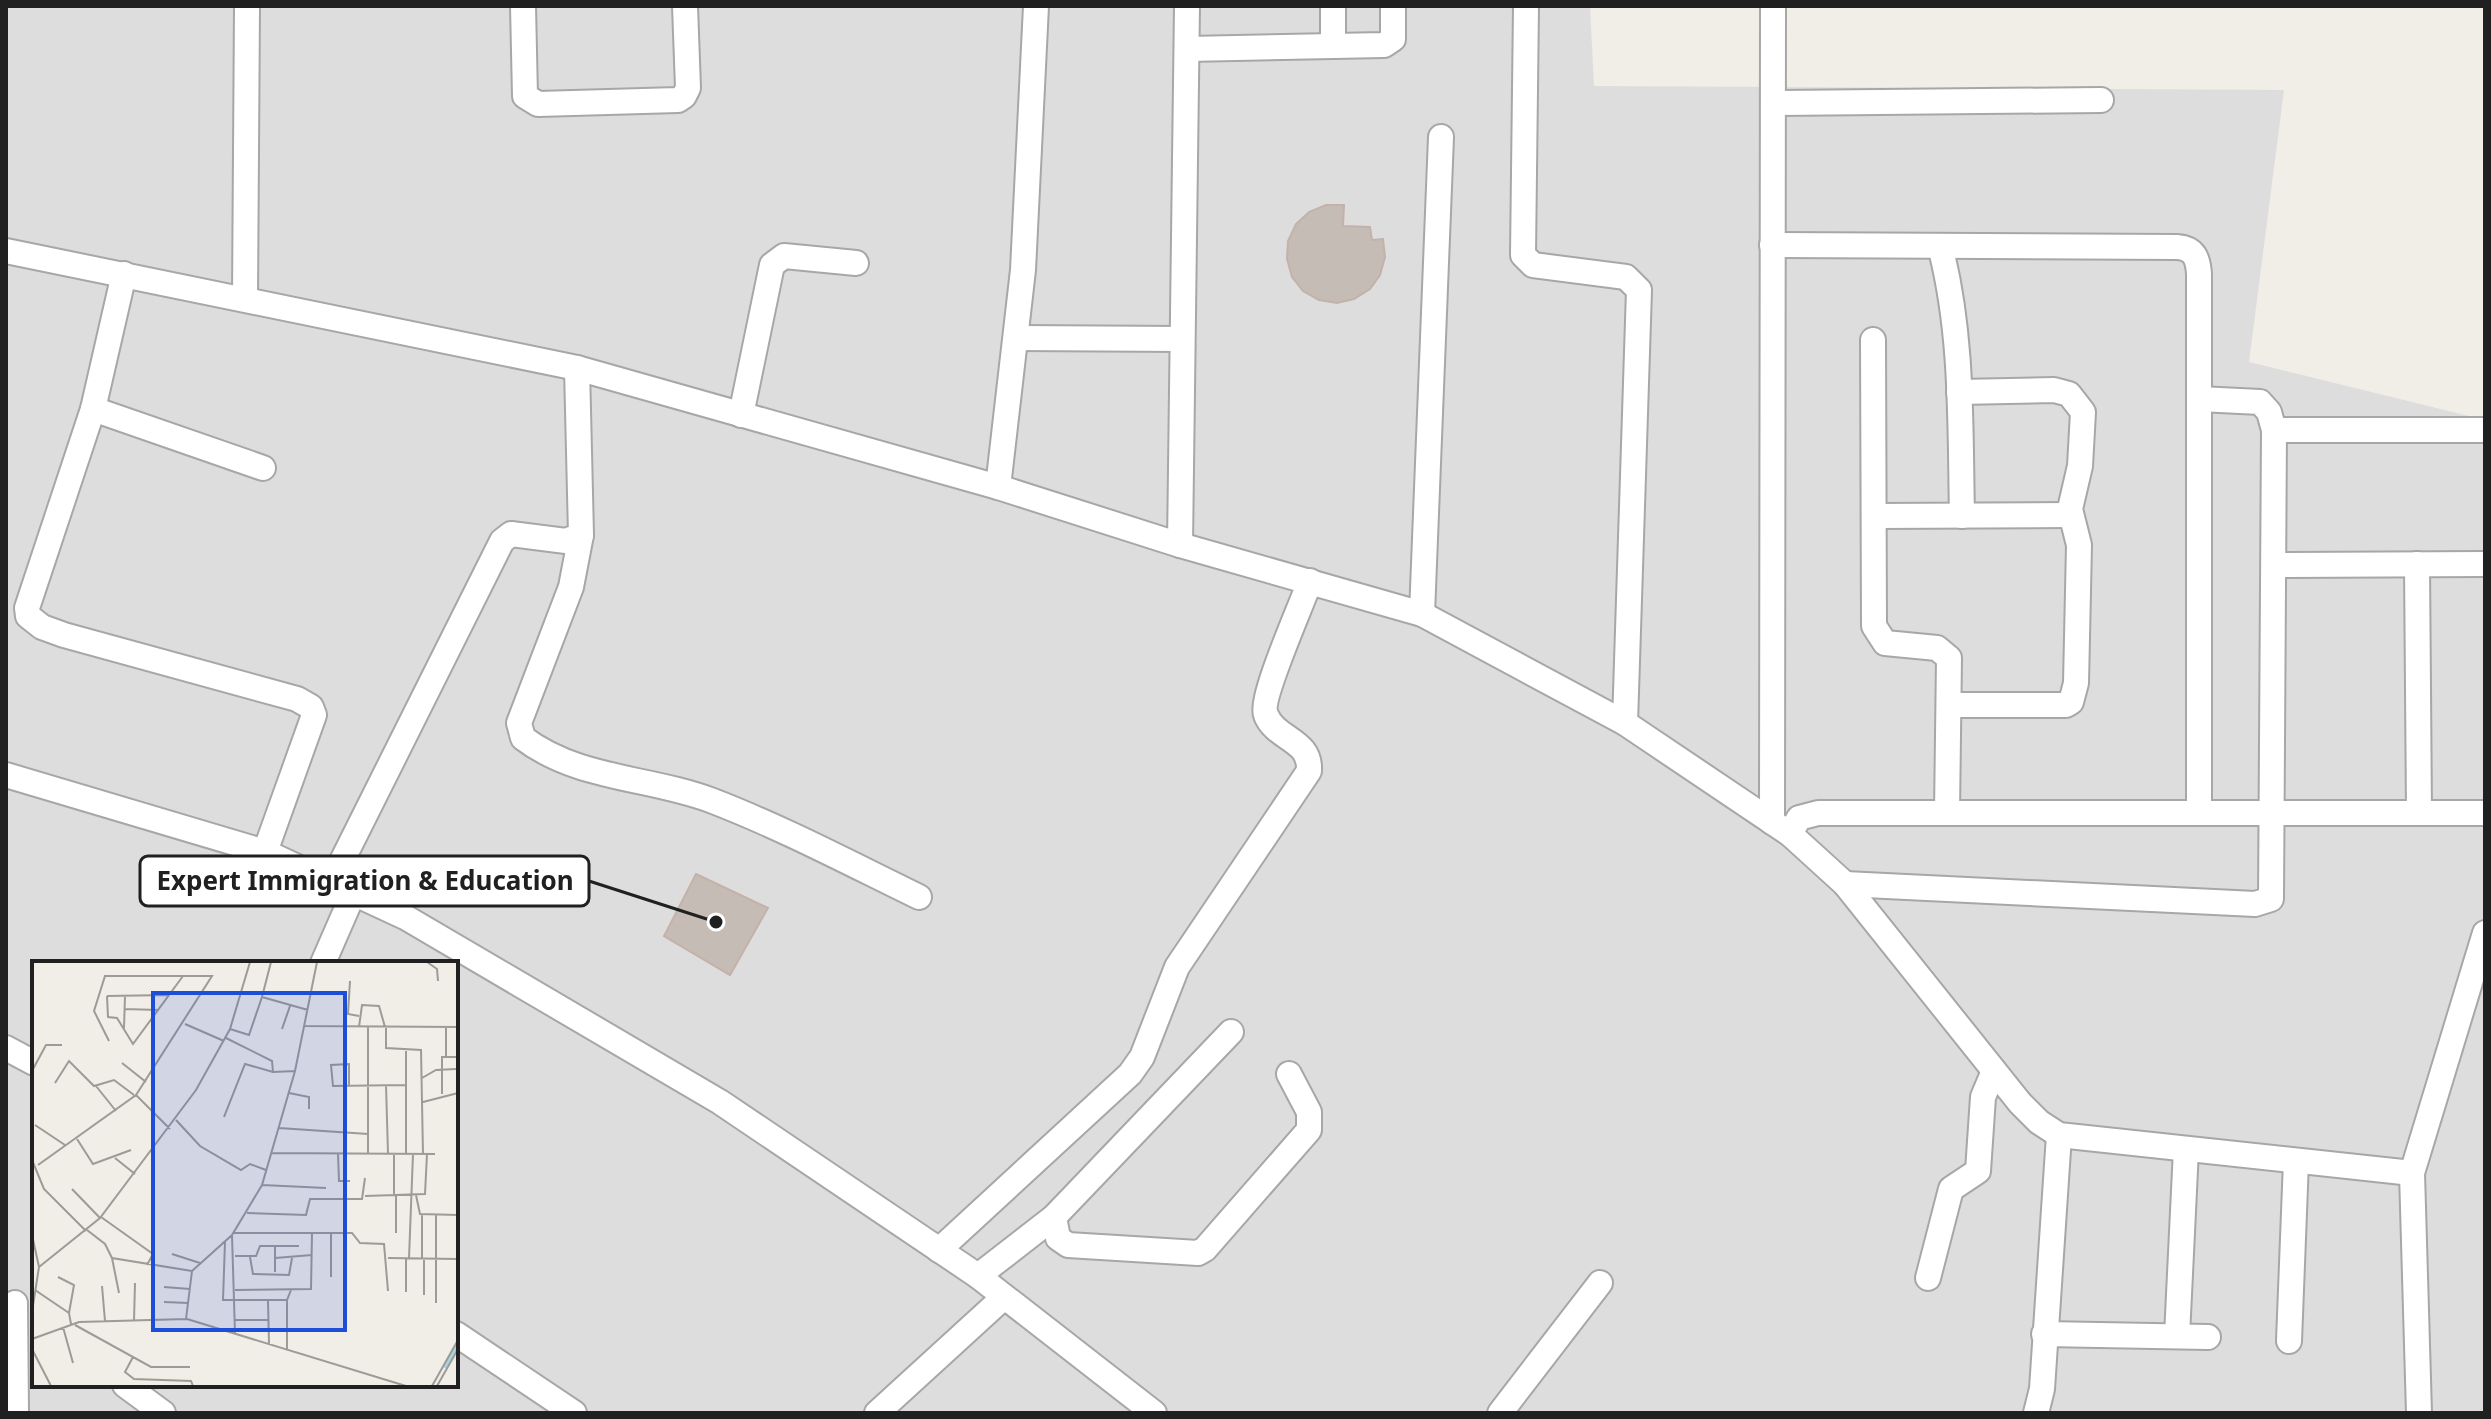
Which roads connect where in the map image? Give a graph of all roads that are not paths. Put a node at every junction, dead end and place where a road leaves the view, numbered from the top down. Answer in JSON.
{"nodes":[{"id":1,"x":247,"y":6,"type":"edge"},
{"id":2,"x":523,"y":6,"type":"edge"},
{"id":3,"x":685,"y":6,"type":"edge"},
{"id":4,"x":1036,"y":6,"type":"edge"},
{"id":5,"x":1187,"y":6,"type":"edge"},
{"id":6,"x":1333,"y":6,"type":"edge"},
{"id":7,"x":1393,"y":6,"type":"edge"},
{"id":8,"x":1526,"y":6,"type":"edge"},
{"id":9,"x":1773,"y":6,"type":"edge"},
{"id":10,"x":1333,"y":46,"type":"junction"},
{"id":11,"x":1187,"y":49,"type":"junction"},
{"id":12,"x":2101,"y":100,"type":"dead end"},
{"id":13,"x":1773,"y":103,"type":"junction"},
{"id":14,"x":1441,"y":137,"type":"dead end"},
{"id":15,"x":1772,"y":245,"type":"junction"},
{"id":16,"x":1940,"y":246,"type":"junction"},
{"id":17,"x":6,"y":251,"type":"edge"},
{"id":18,"x":856,"y":263,"type":"dead end"},
{"id":19,"x":124,"y":274,"type":"junction"},
{"id":20,"x":245,"y":298,"type":"junction"},
{"id":21,"x":1018,"y":338,"type":"junction"},
{"id":22,"x":1182,"y":339,"type":"junction"},
{"id":23,"x":1873,"y":340,"type":"dead end"},
{"id":24,"x":577,"y":368,"type":"junction"},
{"id":25,"x":1959,"y":392,"type":"junction"},
{"id":26,"x":2199,"y":399,"type":"junction"},
{"id":27,"x":93,"y":409,"type":"junction"},
{"id":28,"x":741,"y":415,"type":"junction"},
{"id":29,"x":2274,"y":430,"type":"junction"},
{"id":30,"x":2485,"y":430,"type":"edge"},
{"id":31,"x":263,"y":468,"type":"dead end"},
{"id":32,"x":998,"y":487,"type":"junction"},
{"id":33,"x":2071,"y":515,"type":"junction"},
{"id":34,"x":1875,"y":516,"type":"junction"},
{"id":35,"x":1962,"y":516,"type":"junction"},
{"id":36,"x":581,"y":535,"type":"junction"},
{"id":37,"x":1180,"y":545,"type":"junction"},
{"id":38,"x":2417,"y":564,"type":"junction"},
{"id":39,"x":2485,"y":564,"type":"edge"},
{"id":40,"x":2275,"y":565,"type":"junction"},
{"id":41,"x":1310,"y":581,"type":"junction"},
{"id":42,"x":17,"y":612,"type":"edge"},
{"id":43,"x":1422,"y":614,"type":"junction"},
{"id":44,"x":1949,"y":705,"type":"junction"},
{"id":45,"x":1625,"y":723,"type":"junction"},
{"id":46,"x":6,"y":775,"type":"edge"},
{"id":47,"x":1947,"y":813,"type":"junction"},
{"id":48,"x":2199,"y":813,"type":"junction"},
{"id":49,"x":2274,"y":813,"type":"junction"},
{"id":50,"x":2419,"y":813,"type":"junction"},
{"id":51,"x":2485,"y":813,"type":"edge"},
{"id":52,"x":1781,"y":828,"type":"junction"},
{"id":53,"x":265,"y":852,"type":"junction"},
{"id":54,"x":1845,"y":884,"type":"junction"},
{"id":55,"x":343,"y":887,"type":"junction"},
{"id":56,"x":919,"y":897,"type":"dead end"},
{"id":57,"x":2485,"y":933,"type":"edge"},
{"id":58,"x":324,"y":961,"type":"edge"},
{"id":59,"x":1231,"y":1032,"type":"dead end"},
{"id":60,"x":6,"y":1048,"type":"edge"},
{"id":61,"x":32,"y":1062,"type":"edge"},
{"id":62,"x":1994,"y":1071,"type":"junction"},
{"id":63,"x":1289,"y":1074,"type":"dead end"},
{"id":64,"x":2059,"y":1135,"type":"junction"},
{"id":65,"x":2186,"y":1149,"type":"junction"},
{"id":66,"x":2296,"y":1161,"type":"junction"},
{"id":67,"x":2412,"y":1173,"type":"junction"},
{"id":68,"x":1054,"y":1217,"type":"junction"},
{"id":69,"x":939,"y":1250,"type":"junction"},
{"id":70,"x":978,"y":1276,"type":"junction"},
{"id":71,"x":1928,"y":1278,"type":"dead end"},
{"id":72,"x":1600,"y":1283,"type":"dead end"},
{"id":73,"x":1004,"y":1297,"type":"junction"},
{"id":74,"x":18,"y":1305,"type":"edge"},
{"id":75,"x":2044,"y":1334,"type":"junction"},
{"id":76,"x":458,"y":1335,"type":"edge"},
{"id":77,"x":2177,"y":1336,"type":"junction"},
{"id":78,"x":2208,"y":1337,"type":"dead end"},
{"id":79,"x":2289,"y":1341,"type":"dead end"},
{"id":80,"x":125,"y":1387,"type":"edge"},
{"id":81,"x":128,"y":1387,"type":"edge"},
{"id":82,"x":16,"y":1413,"type":"edge"},
{"id":83,"x":124,"y":1413,"type":"edge"},
{"id":84,"x":163,"y":1413,"type":"edge"},
{"id":85,"x":574,"y":1413,"type":"edge"},
{"id":86,"x":877,"y":1413,"type":"edge"},
{"id":87,"x":1154,"y":1413,"type":"edge"},
{"id":88,"x":1500,"y":1413,"type":"edge"},
{"id":89,"x":2036,"y":1413,"type":"edge"},
{"id":90,"x":2419,"y":1413,"type":"edge"}],
"edges":[{"from":1,"to":20,"type":"street"},
{"from":2,"to":3,"type":"street"},
{"from":4,"to":21,"type":"street"},
{"from":5,"to":11,"type":"street"},
{"from":6,"to":10,"type":"street"},
{"from":7,"to":10,"type":"street"},
{"from":8,"to":45,"type":"street"},
{"from":9,"to":13,"type":"street"},
{"from":10,"to":11,"type":"street"},
{"from":11,"to":22,"type":"street"},
{"from":12,"to":13,"type":"street"},
{"from":13,"to":15,"type":"street"},
{"from":14,"to":43,"type":"street"},
{"from":15,"to":16,"type":"street"},
{"from":15,"to":52,"type":"street"},
{"from":16,"to":25,"type":"street"},
{"from":16,"to":26,"type":"street"},
{"from":17,"to":19,"type":"street"},
{"from":18,"to":28,"type":"street"},
{"from":19,"to":20,"type":"street"},
{"from":19,"to":27,"type":"street"},
{"from":20,"to":24,"type":"street"},
{"from":21,"to":22,"type":"street"},
{"from":21,"to":32,"type":"street"},
{"from":22,"to":37,"type":"street"},
{"from":23,"to":34,"type":"street"},
{"from":24,"to":28,"type":"street"},
{"from":24,"to":36,"type":"street"},
{"from":25,"to":33,"type":"street"},
{"from":25,"to":35,"type":"street"},
{"from":26,"to":29,"type":"street"},
{"from":26,"to":48,"type":"street"},
{"from":27,"to":31,"type":"street"},
{"from":27,"to":42,"type":"street"},
{"from":28,"to":32,"type":"street"},
{"from":29,"to":30,"type":"street"},
{"from":29,"to":40,"type":"street"},
{"from":32,"to":37,"type":"street"},
{"from":33,"to":35,"type":"street"},
{"from":33,"to":44,"type":"street"},
{"from":34,"to":35,"type":"street"},
{"from":34,"to":44,"type":"street"},
{"from":36,"to":55,"type":"street"},
{"from":36,"to":56,"type":"street"},
{"from":37,"to":41,"type":"street"},
{"from":38,"to":39,"type":"street"},
{"from":38,"to":40,"type":"street"},
{"from":38,"to":50,"type":"street"},
{"from":40,"to":49,"type":"street"},
{"from":41,"to":43,"type":"street"},
{"from":41,"to":69,"type":"street"},
{"from":42,"to":53,"type":"street"},
{"from":43,"to":45,"type":"street"},
{"from":44,"to":47,"type":"street"},
{"from":45,"to":52,"type":"street"},
{"from":46,"to":53,"type":"street"},
{"from":47,"to":48,"type":"street"},
{"from":47,"to":52,"type":"street"},
{"from":48,"to":49,"type":"street"},
{"from":49,"to":50,"type":"street"},
{"from":49,"to":54,"type":"street"},
{"from":50,"to":51,"type":"street"},
{"from":52,"to":54,"type":"street"},
{"from":53,"to":55,"type":"street"},
{"from":54,"to":62,"type":"street"},
{"from":55,"to":58,"type":"street"},
{"from":55,"to":69,"type":"street"},
{"from":57,"to":67,"type":"street"},
{"from":59,"to":68,"type":"street"},
{"from":60,"to":61,"type":"street"},
{"from":62,"to":64,"type":"street"},
{"from":62,"to":71,"type":"street"},
{"from":63,"to":68,"type":"street"},
{"from":64,"to":65,"type":"street"},
{"from":64,"to":75,"type":"street"},
{"from":65,"to":66,"type":"street"},
{"from":65,"to":77,"type":"street"},
{"from":66,"to":67,"type":"street"},
{"from":66,"to":79,"type":"street"},
{"from":67,"to":90,"type":"street"},
{"from":68,"to":70,"type":"street"},
{"from":69,"to":70,"type":"street"},
{"from":70,"to":73,"type":"street"},
{"from":72,"to":88,"type":"street"},
{"from":73,"to":86,"type":"street"},
{"from":73,"to":87,"type":"street"},
{"from":74,"to":82,"type":"street"},
{"from":75,"to":77,"type":"street"},
{"from":75,"to":89,"type":"street"},
{"from":76,"to":85,"type":"street"},
{"from":77,"to":78,"type":"street"},
{"from":80,"to":83,"type":"street"},
{"from":81,"to":84,"type":"street"}]}
